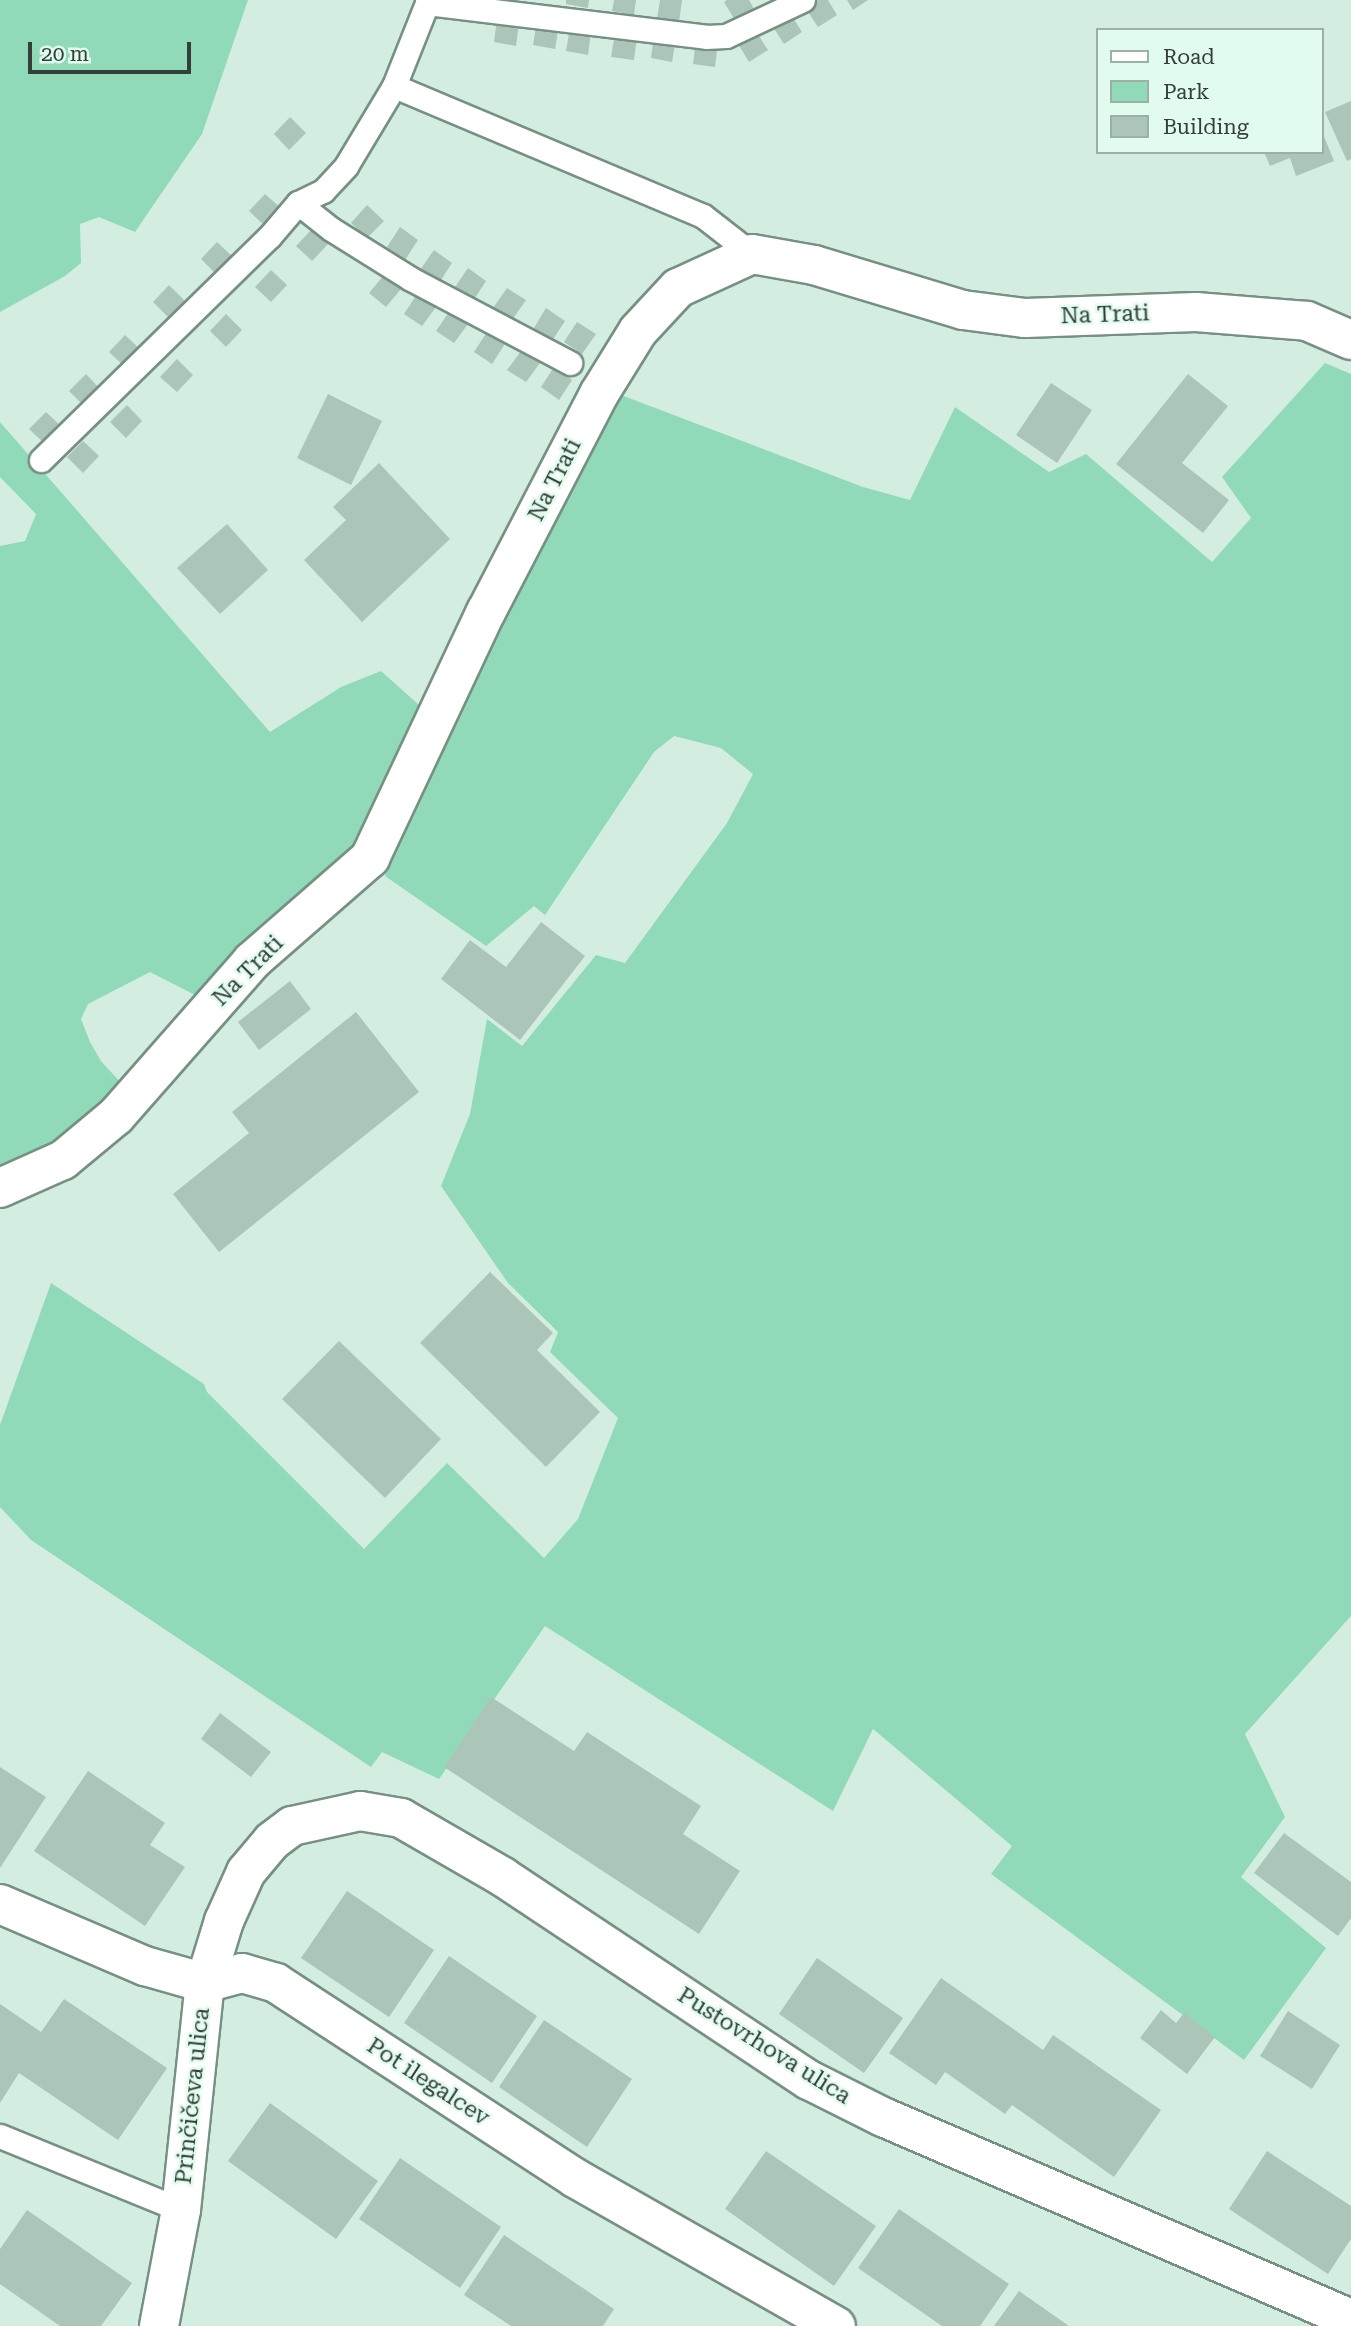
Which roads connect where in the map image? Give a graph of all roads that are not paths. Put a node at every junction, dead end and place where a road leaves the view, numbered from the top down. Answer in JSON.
{"nodes":[{"id":1,"x":803,"y":0,"type":"edge"},
{"id":2,"x":394,"y":86,"type":"junction"},
{"id":3,"x":298,"y":203,"type":"junction"},
{"id":4,"x":752,"y":254,"type":"junction"},
{"id":5,"x":1351,"y":340,"type":"edge"},
{"id":6,"x":570,"y":363,"type":"dead end"},
{"id":7,"x":41,"y":460,"type":"dead end"},
{"id":8,"x":0,"y":1188,"type":"edge"},
{"id":9,"x":246,"y":1872,"type":"joint"},
{"id":10,"x":0,"y":1904,"type":"edge"},
{"id":11,"x":205,"y":1983,"type":"junction"},
{"id":12,"x":0,"y":2136,"type":"edge"},
{"id":13,"x":181,"y":2210,"type":"junction"},
{"id":14,"x":1351,"y":2319,"type":"edge"},
{"id":15,"x":159,"y":2326,"type":"edge"},
{"id":16,"x":836,"y":2326,"type":"edge"}],
"edges":[{"from":1,"to":2,"type":"lane"},
{"from":2,"to":3,"type":"lane"},
{"from":2,"to":4,"type":"lane"},
{"from":3,"to":6,"type":"lane"},
{"from":3,"to":7,"type":"lane"},
{"from":4,"to":5,"type":"street","name":"Na Trati"},
{"from":4,"to":8,"type":"street","name":"Na Trati"},
{"from":9,"to":11,"type":"street","name":"Prinčičeva ulica"},
{"from":9,"to":14,"type":"street","name":"Pustovrhova ulica"},
{"from":10,"to":11,"type":"street"},
{"from":11,"to":13,"type":"street","name":"Prinčičeva ulica"},
{"from":11,"to":16,"type":"street","name":"Pot ilegalcev"},
{"from":12,"to":13,"type":"lane"},
{"from":13,"to":15,"type":"street","name":"Prinčičeva ulica"}]}
